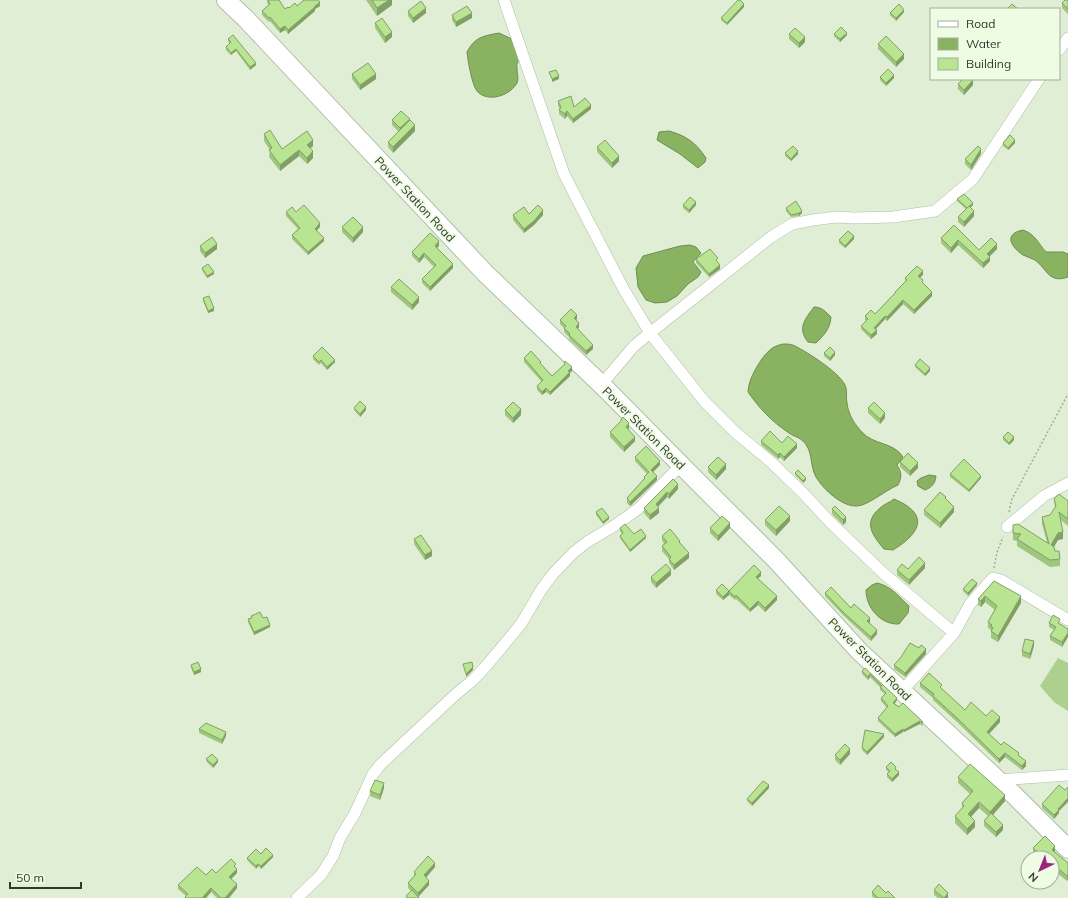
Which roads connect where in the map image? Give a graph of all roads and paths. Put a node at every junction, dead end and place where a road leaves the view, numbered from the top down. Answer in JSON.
{"nodes":[{"id":1,"x":226,"y":0,"type":"edge"},
{"id":2,"x":504,"y":0,"type":"edge"},
{"id":3,"x":1068,"y":38,"type":"edge"},
{"id":4,"x":1060,"y":49,"type":"edge"},
{"id":5,"x":1038,"y":80,"type":"edge"},
{"id":6,"x":650,"y":333,"type":"junction"},
{"id":7,"x":601,"y":385,"type":"junction"},
{"id":8,"x":1068,"y":394,"type":"edge"},
{"id":9,"x":682,"y":465,"type":"junction"},
{"id":10,"x":1068,"y":483,"type":"edge"},
{"id":11,"x":1007,"y":527,"type":"junction"},
{"id":12,"x":993,"y":578,"type":"junction"},
{"id":13,"x":1068,"y":620,"type":"edge"},
{"id":14,"x":954,"y":633,"type":"junction"},
{"id":15,"x":902,"y":692,"type":"junction"},
{"id":16,"x":1068,"y":775,"type":"edge"},
{"id":17,"x":997,"y":780,"type":"junction"},
{"id":18,"x":1068,"y":849,"type":"edge"},
{"id":19,"x":297,"y":898,"type":"edge"}],
"edges":[{"from":1,"to":7,"type":"main road","name":"Power Station Road"},
{"from":2,"to":6,"type":"street"},
{"from":3,"to":4,"type":"street"},
{"from":5,"to":6,"type":"street"},
{"from":6,"to":7,"type":"street"},
{"from":6,"to":14,"type":"street"},
{"from":7,"to":9,"type":"main road","name":"Power Station Road"},
{"from":8,"to":11,"type":"path"},
{"from":9,"to":15,"type":"main road","name":"Power Station Road"},
{"from":9,"to":19,"type":"street"},
{"from":10,"to":11,"type":"street"},
{"from":11,"to":12,"type":"path"},
{"from":12,"to":13,"type":"street"},
{"from":12,"to":14,"type":"street"},
{"from":14,"to":15,"type":"street"},
{"from":15,"to":17,"type":"main road","name":"Power Station Road"},
{"from":16,"to":17,"type":"street"},
{"from":17,"to":18,"type":"main road","name":"Power Station Road"}]}
